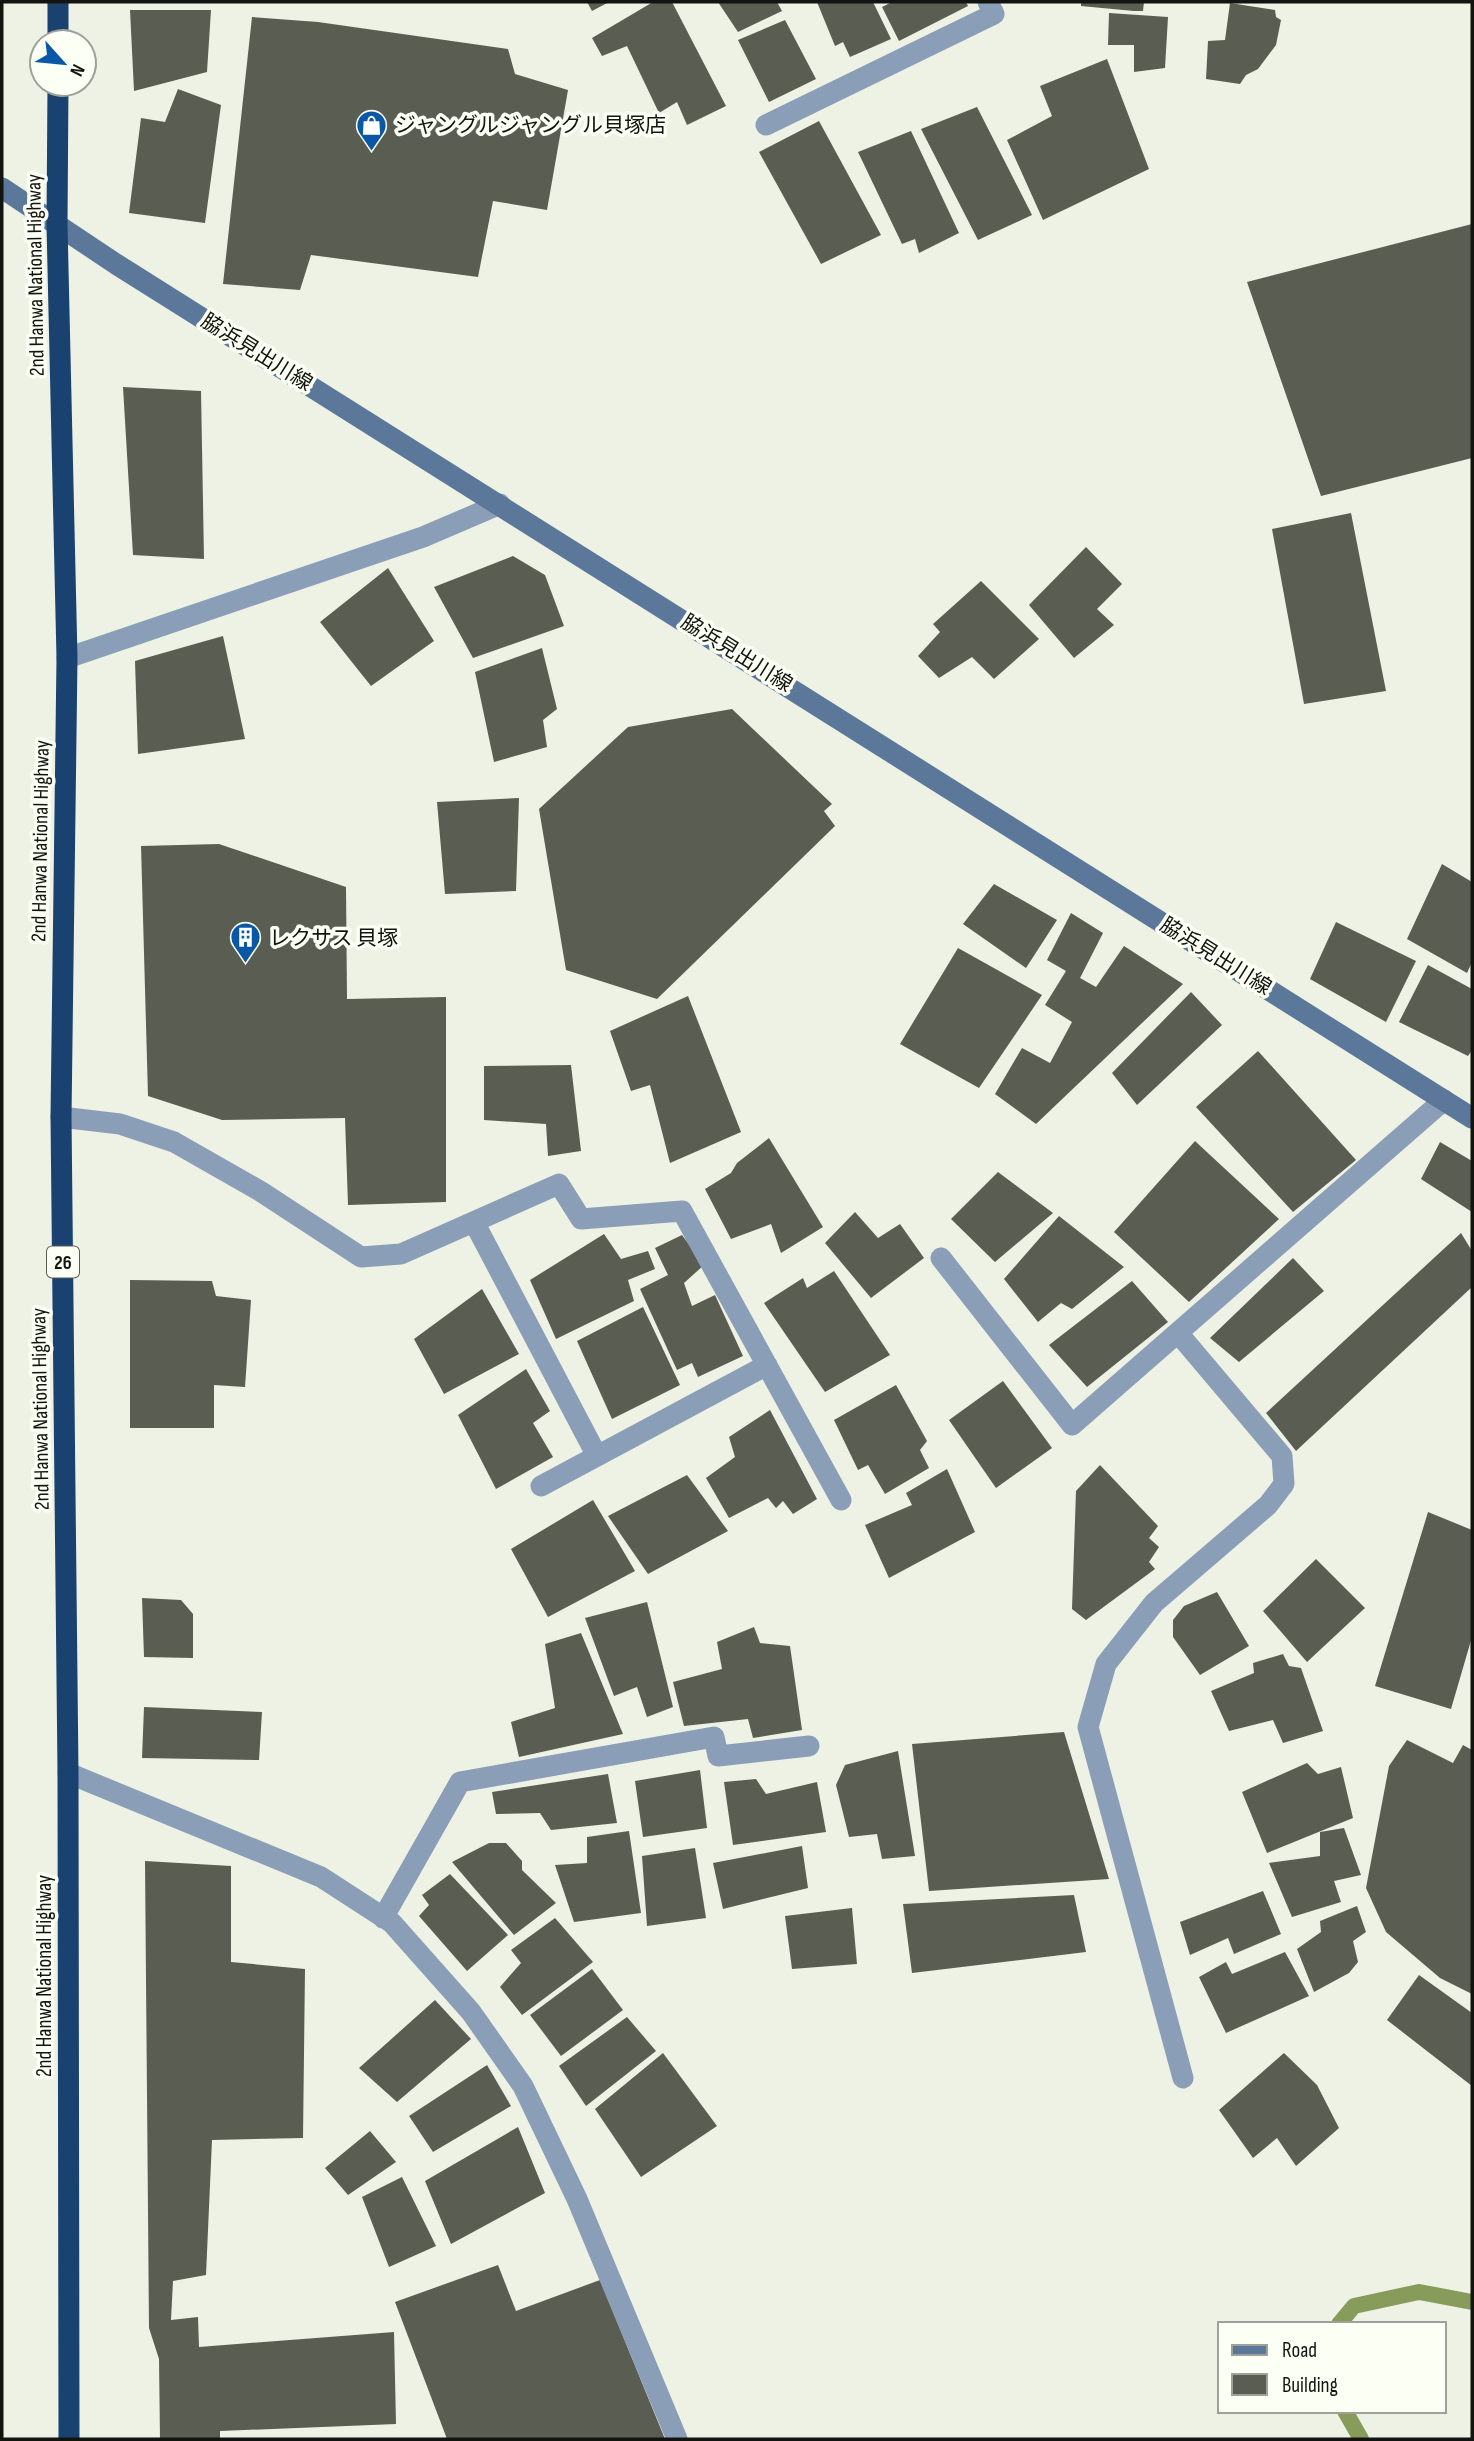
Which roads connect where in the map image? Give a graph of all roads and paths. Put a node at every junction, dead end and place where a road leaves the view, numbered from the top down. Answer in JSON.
{"nodes":[{"id":1,"x":58,"y":2,"type":"edge"},
{"id":2,"x":988,"y":2,"type":"edge"},
{"id":3,"x":58,"y":28,"type":"edge"},
{"id":4,"x":58,"y":98,"type":"edge"},
{"id":5,"x":766,"y":125,"type":"dead end"},
{"id":6,"x":2,"y":188,"type":"edge"},
{"id":7,"x":57,"y":225,"type":"junction"},
{"id":8,"x":500,"y":504,"type":"junction"},
{"id":9,"x":66,"y":659,"type":"junction"},
{"id":10,"x":1444,"y":1101,"type":"junction"},
{"id":11,"x":61,"y":1117,"type":"junction"},
{"id":12,"x":1472,"y":1118,"type":"edge"},
{"id":13,"x":474,"y":1222,"type":"junction"},
{"id":14,"x":941,"y":1258,"type":"dead end"},
{"id":15,"x":1178,"y":1333,"type":"junction"},
{"id":16,"x":767,"y":1365,"type":"junction"},
{"id":17,"x":597,"y":1456,"type":"junction"},
{"id":18,"x":541,"y":1486,"type":"dead end"},
{"id":19,"x":841,"y":1500,"type":"dead end"},
{"id":20,"x":809,"y":1746,"type":"dead end"},
{"id":21,"x":68,"y":1773,"type":"junction"},
{"id":22,"x":383,"y":1918,"type":"junction"},
{"id":23,"x":1183,"y":2078,"type":"dead end"},
{"id":24,"x":69,"y":2439,"type":"edge"},
{"id":25,"x":677,"y":2439,"type":"edge"}],
"edges":[{"from":1,"to":3,"type":"highway"},
{"from":2,"to":5,"type":"street"},
{"from":4,"to":7,"type":"highway","name":"2nd Hanwa National Highway","number":"26"},
{"from":6,"to":7,"type":"street","name":"脇浜見出川線"},
{"from":7,"to":8,"type":"street","name":"脇浜見出川線"},
{"from":7,"to":9,"type":"highway","name":"2nd Hanwa National Highway","number":"26"},
{"from":8,"to":9,"type":"street"},
{"from":8,"to":10,"type":"street","name":"脇浜見出川線"},
{"from":9,"to":11,"type":"highway","name":"2nd Hanwa National Highway","number":"26"},
{"from":10,"to":12,"type":"street","name":"脇浜見出川線"},
{"from":10,"to":15,"type":"street"},
{"from":11,"to":13,"type":"street"},
{"from":11,"to":21,"type":"highway","name":"2nd Hanwa National Highway","number":"26"},
{"from":13,"to":16,"type":"street"},
{"from":13,"to":17,"type":"street"},
{"from":14,"to":15,"type":"street"},
{"from":15,"to":23,"type":"street"},
{"from":16,"to":17,"type":"street"},
{"from":16,"to":19,"type":"street"},
{"from":17,"to":18,"type":"street"},
{"from":20,"to":22,"type":"street"},
{"from":21,"to":22,"type":"street"},
{"from":21,"to":24,"type":"highway","name":"2nd Hanwa National Highway","number":"26"},
{"from":22,"to":25,"type":"street"}]}
